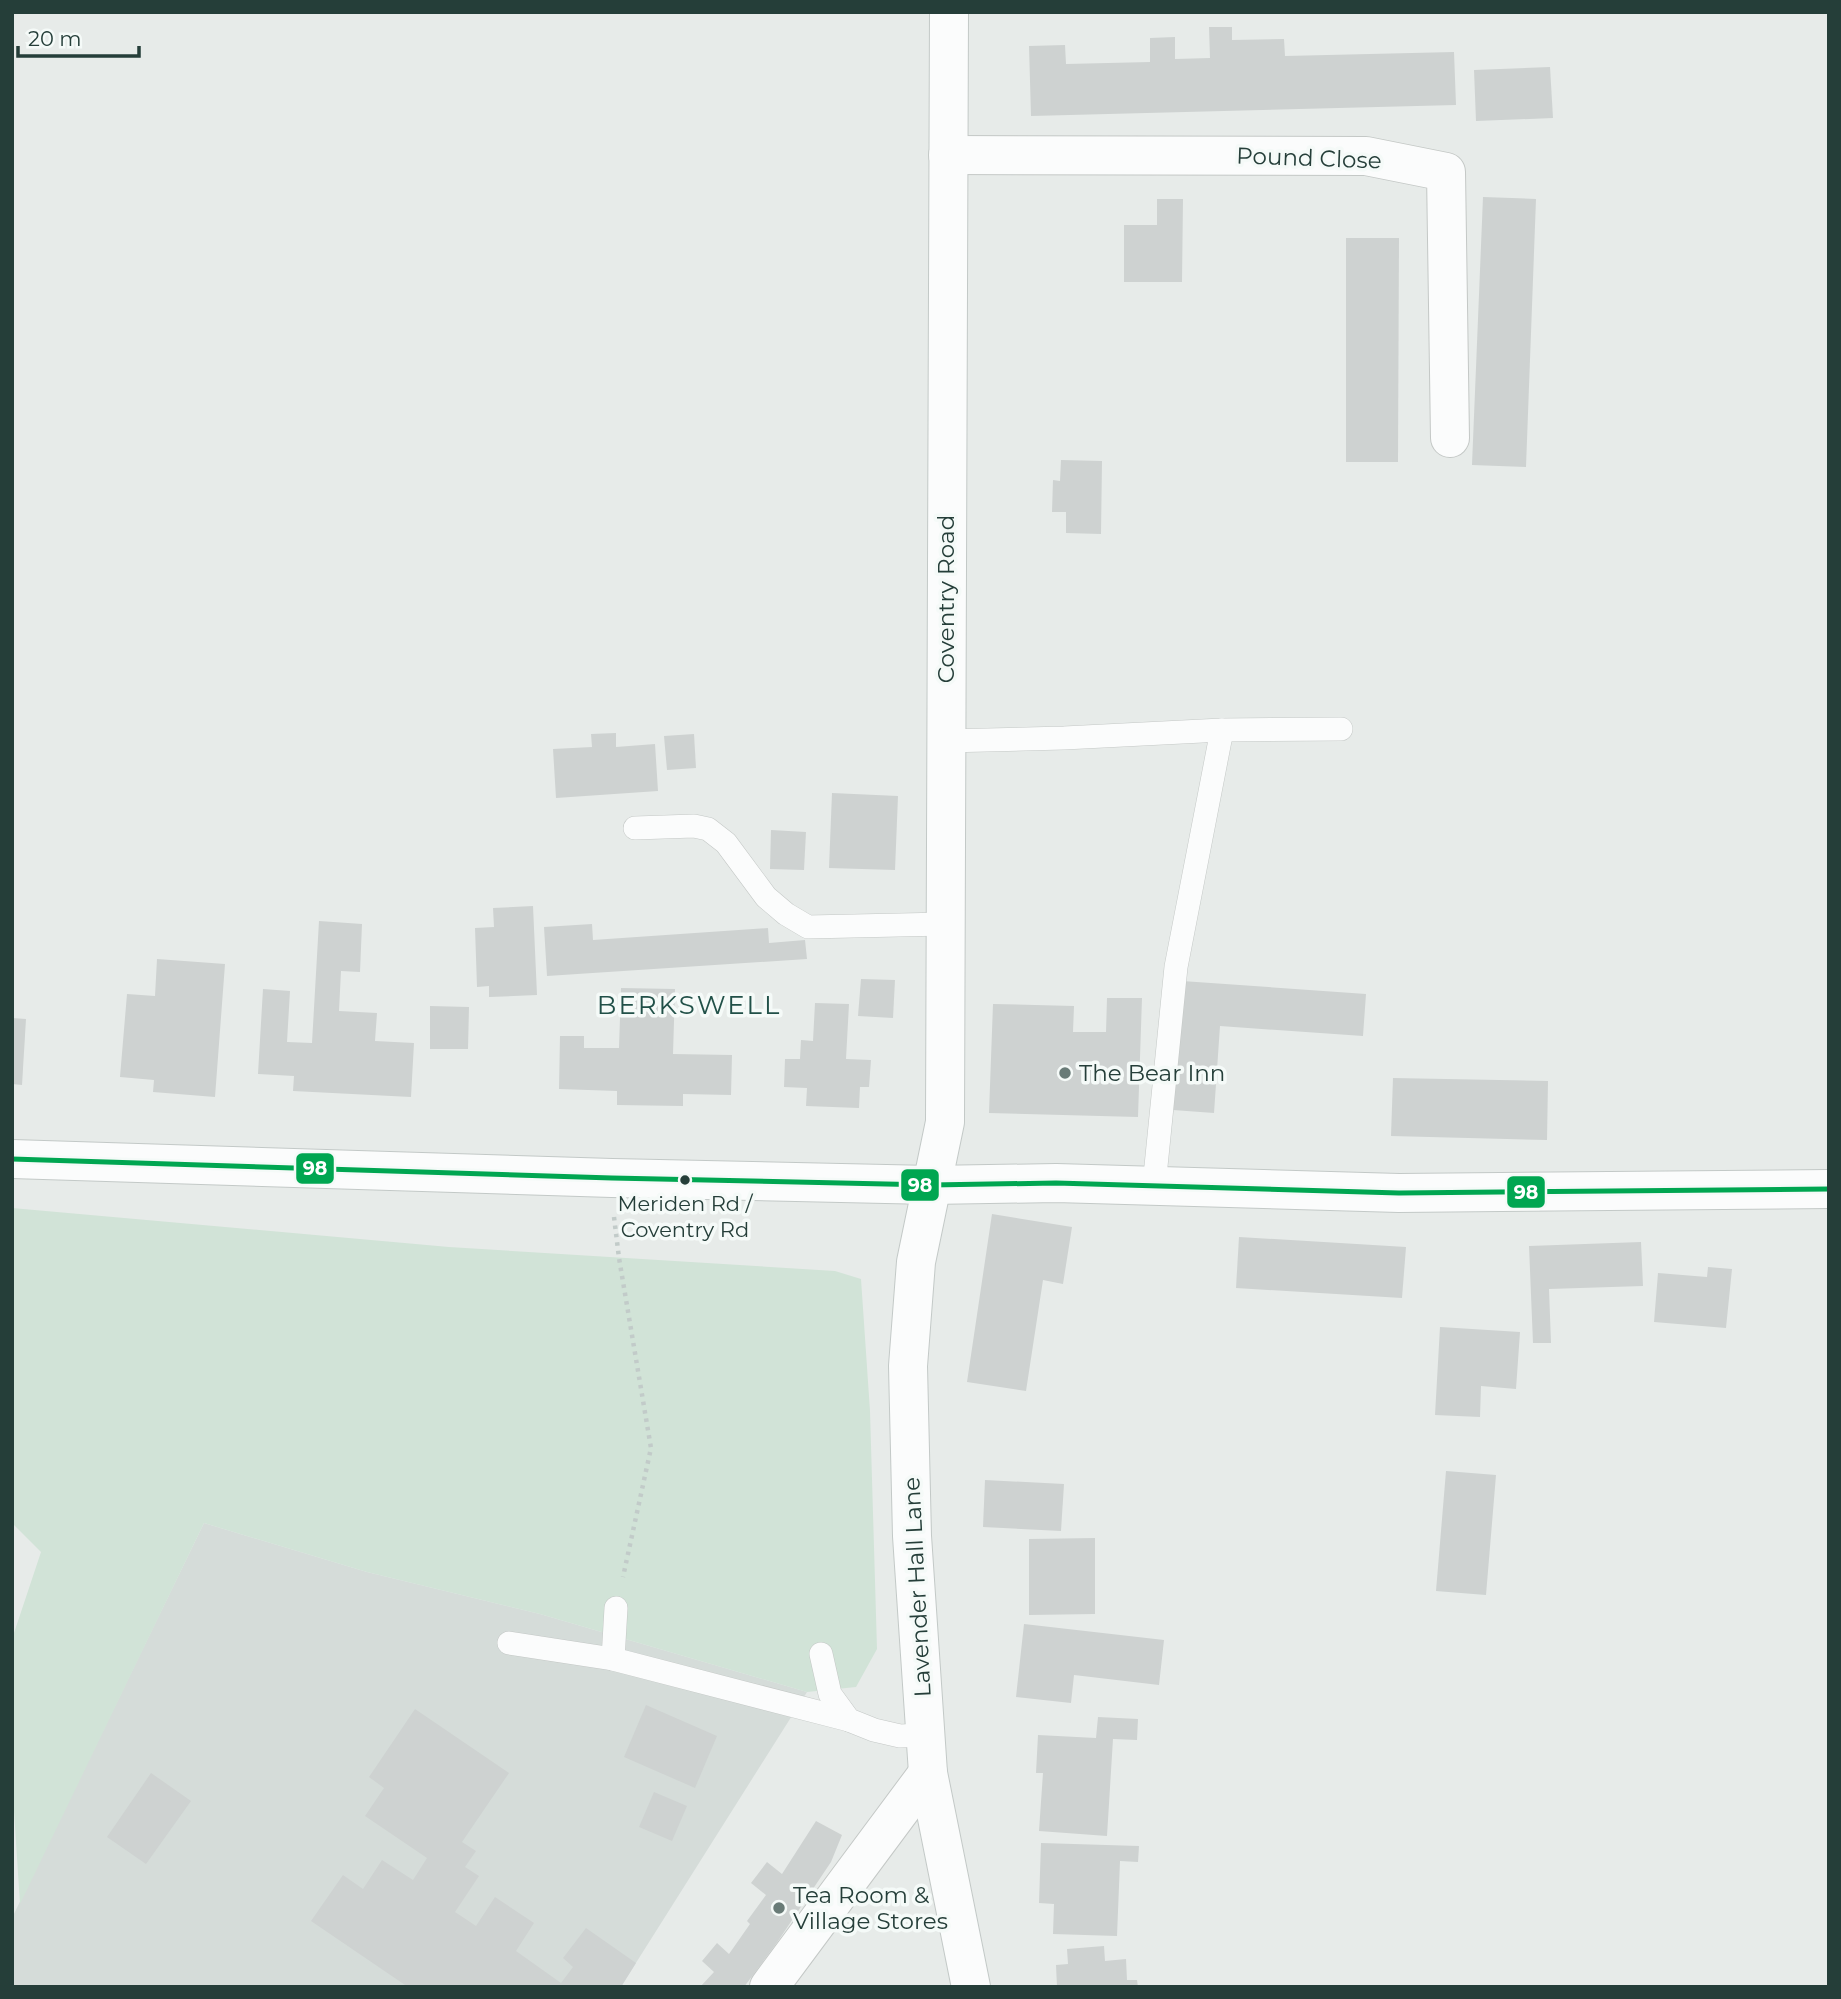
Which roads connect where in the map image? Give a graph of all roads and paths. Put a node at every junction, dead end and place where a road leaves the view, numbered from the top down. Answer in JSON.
{"nodes":[{"id":1,"x":949,"y":12,"type":"edge"},
{"id":2,"x":948,"y":155,"type":"junction"},
{"id":3,"x":1450,"y":438,"type":"dead end"},
{"id":4,"x":1341,"y":729,"type":"dead end"},
{"id":5,"x":1223,"y":730,"type":"junction"},
{"id":6,"x":945,"y":740,"type":"junction"},
{"id":7,"x":635,"y":828,"type":"dead end"},
{"id":8,"x":944,"y":924,"type":"junction"},
{"id":9,"x":12,"y":1158,"type":"edge"},
{"id":10,"x":931,"y":1185,"type":"junction"},
{"id":11,"x":1154,"y":1186,"type":"junction"},
{"id":12,"x":1829,"y":1189,"type":"edge"},
{"id":13,"x":613,"y":1212,"type":"dead end"},
{"id":14,"x":616,"y":1608,"type":"joint"},
{"id":15,"x":509,"y":1643,"type":"dead end"},
{"id":16,"x":821,"y":1654,"type":"dead end"},
{"id":17,"x":613,"y":1659,"type":"junction"},
{"id":18,"x":849,"y":1720,"type":"junction"},
{"id":19,"x":926,"y":1735,"type":"junction"},
{"id":20,"x":928,"y":1773,"type":"junction"},
{"id":21,"x":769,"y":1987,"type":"edge"},
{"id":22,"x":971,"y":1987,"type":"edge"}],
"edges":[{"from":1,"to":2,"type":"street","name":"Coventry Road"},
{"from":2,"to":3,"type":"street","name":"Pound Close"},
{"from":2,"to":6,"type":"street","name":"Coventry Road"},
{"from":4,"to":5,"type":"lane"},
{"from":5,"to":6,"type":"lane"},
{"from":5,"to":11,"type":"lane"},
{"from":6,"to":8,"type":"street","name":"Coventry Road"},
{"from":7,"to":8,"type":"lane"},
{"from":8,"to":10,"type":"street","name":"Coventry Road"},
{"from":9,"to":10,"type":"street"},
{"from":10,"to":11,"type":"street"},
{"from":10,"to":19,"type":"street","name":"Lavender Hall Lane"},
{"from":11,"to":12,"type":"street"},
{"from":13,"to":14,"type":"path"},
{"from":14,"to":17,"type":"lane"},
{"from":15,"to":17,"type":"lane"},
{"from":16,"to":18,"type":"lane"},
{"from":17,"to":18,"type":"lane"},
{"from":18,"to":19,"type":"lane"},
{"from":19,"to":20,"type":"street","name":"Lavender Hall Lane"},
{"from":20,"to":21,"type":"street"},
{"from":20,"to":22,"type":"street","name":"Lavender Hall Lane"}]}
